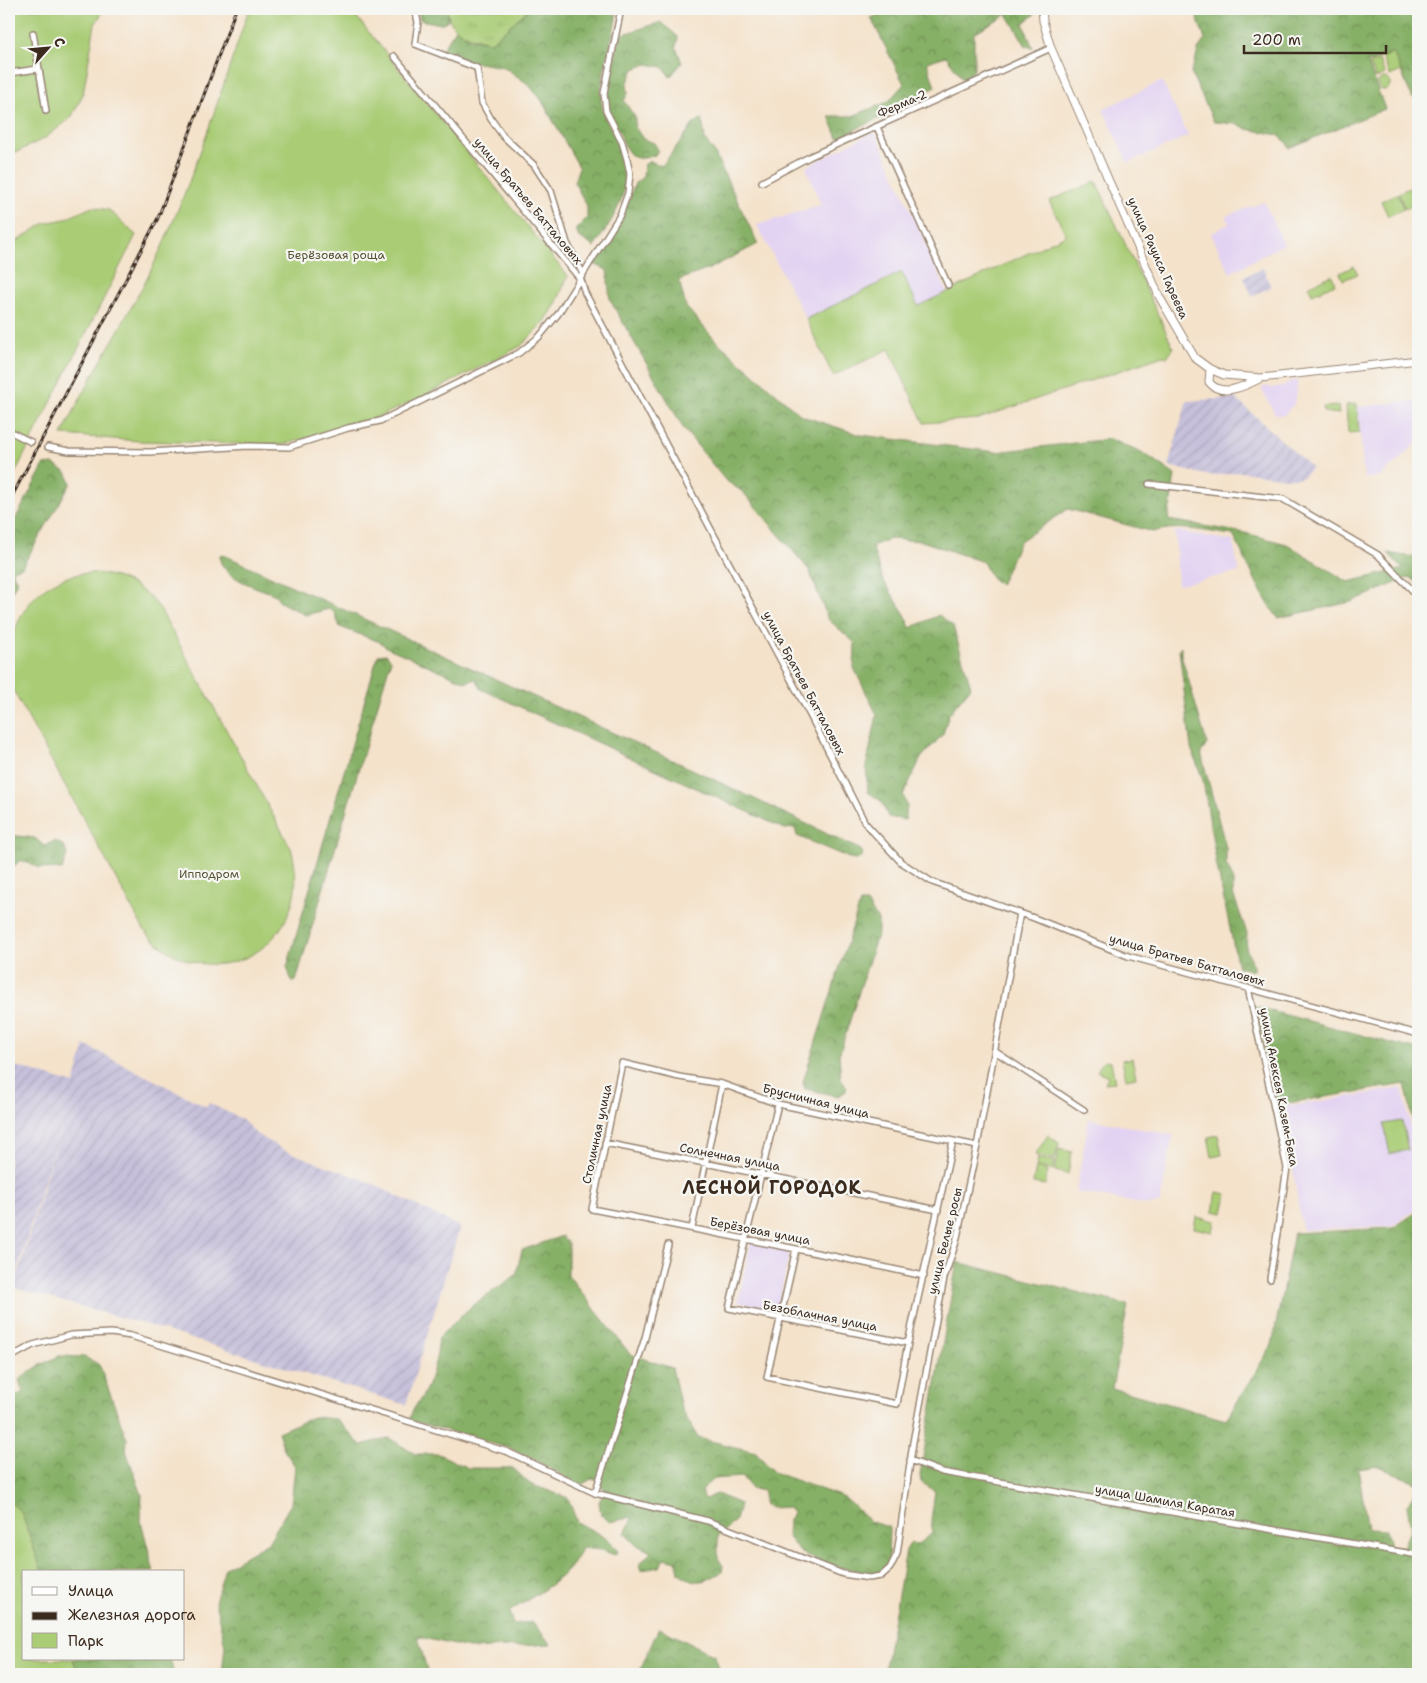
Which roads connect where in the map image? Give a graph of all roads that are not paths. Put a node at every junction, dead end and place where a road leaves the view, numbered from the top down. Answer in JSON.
{"nodes":[{"id":1,"x":415,"y":9,"type":"edge"},
{"id":2,"x":621,"y":9,"type":"edge"},
{"id":3,"x":1042,"y":9,"type":"edge"},
{"id":4,"x":33,"y":32,"type":"dead end"},
{"id":5,"x":1052,"y":48,"type":"junction"},
{"id":6,"x":394,"y":56,"type":"dead end"},
{"id":7,"x":38,"y":69,"type":"junction"},
{"id":8,"x":9,"y":73,"type":"edge"},
{"id":9,"x":46,"y":111,"type":"dead end"},
{"id":10,"x":876,"y":127,"type":"junction"},
{"id":11,"x":762,"y":182,"type":"dead end"},
{"id":12,"x":583,"y":274,"type":"junction"},
{"id":13,"x":581,"y":280,"type":"junction"},
{"id":14,"x":948,"y":285,"type":"dead end"},
{"id":15,"x":1418,"y":360,"type":"edge"},
{"id":16,"x":1210,"y":369,"type":"junction"},
{"id":17,"x":1261,"y":378,"type":"junction"},
{"id":18,"x":9,"y":431,"type":"edge"},
{"id":19,"x":32,"y":442,"type":"dead end"},
{"id":20,"x":48,"y":446,"type":"dead end"},
{"id":21,"x":1149,"y":484,"type":"dead end"},
{"id":22,"x":1418,"y":596,"type":"edge"},
{"id":23,"x":1020,"y":913,"type":"junction"},
{"id":24,"x":1248,"y":988,"type":"junction"},
{"id":25,"x":1418,"y":1034,"type":"edge"},
{"id":26,"x":996,"y":1052,"type":"junction"},
{"id":27,"x":622,"y":1064,"type":"joint"},
{"id":28,"x":722,"y":1084,"type":"junction"},
{"id":29,"x":778,"y":1104,"type":"junction"},
{"id":30,"x":1084,"y":1110,"type":"dead end"},
{"id":31,"x":953,"y":1141,"type":"junction"},
{"id":32,"x":605,"y":1143,"type":"junction"},
{"id":33,"x":977,"y":1146,"type":"junction"},
{"id":34,"x":705,"y":1162,"type":"junction"},
{"id":35,"x":761,"y":1174,"type":"junction"},
{"id":36,"x":592,"y":1209,"type":"joint"},
{"id":37,"x":938,"y":1210,"type":"junction"},
{"id":38,"x":692,"y":1228,"type":"junction"},
{"id":39,"x":747,"y":1239,"type":"junction"},
{"id":40,"x":668,"y":1246,"type":"dead end"},
{"id":41,"x":796,"y":1249,"type":"junction"},
{"id":42,"x":924,"y":1276,"type":"junction"},
{"id":43,"x":1270,"y":1279,"type":"dead end"},
{"id":44,"x":781,"y":1319,"type":"junction"},
{"id":45,"x":908,"y":1343,"type":"junction"},
{"id":46,"x":9,"y":1358,"type":"edge"},
{"id":47,"x":910,"y":1460,"type":"junction"},
{"id":48,"x":595,"y":1493,"type":"junction"},
{"id":49,"x":1418,"y":1555,"type":"edge"}],
"edges":[{"from":1,"to":12,"type":"street"},
{"from":2,"to":12,"type":"street"},
{"from":3,"to":5,"type":"street","name":"улица Рауиса Гареева"},
{"from":4,"to":7,"type":"street"},
{"from":5,"to":10,"type":"street","name":"Ферма-2"},
{"from":5,"to":16,"type":"street","name":"улица Рауиса Гареева"},
{"from":6,"to":13,"type":"street","name":"улица Братьев Батталовых"},
{"from":7,"to":8,"type":"street"},
{"from":7,"to":9,"type":"street"},
{"from":10,"to":11,"type":"street","name":"Ферма-2"},
{"from":10,"to":14,"type":"street"},
{"from":12,"to":13,"type":"street"},
{"from":13,"to":20,"type":"street"},
{"from":13,"to":23,"type":"street","name":"улица Братьев Батталовых"},
{"from":15,"to":17,"type":"street","name":"улица Рауиса Гареева"},
{"from":16,"to":17,"type":"street","name":"улица Рауиса Гареева"},
{"from":16,"to":17,"type":"street"},
{"from":18,"to":19,"type":"street"},
{"from":21,"to":22,"type":"street"},
{"from":23,"to":24,"type":"street","name":"улица Братьев Батталовых"},
{"from":23,"to":26,"type":"street","name":"улица Белые росы"},
{"from":24,"to":25,"type":"street","name":"улица Братьев Батталовых"},
{"from":24,"to":43,"type":"street","name":"улица Алексея Казем-Бека"},
{"from":26,"to":30,"type":"street"},
{"from":26,"to":33,"type":"street","name":"улица Белые росы"},
{"from":27,"to":28,"type":"street","name":"Брусничная улица"},
{"from":27,"to":32,"type":"street","name":"Столичная улица"},
{"from":28,"to":29,"type":"street","name":"Брусничная улица"},
{"from":28,"to":34,"type":"street"},
{"from":29,"to":31,"type":"street","name":"Брусничная улица"},
{"from":29,"to":35,"type":"street"},
{"from":31,"to":33,"type":"street","name":"Брусничная улица"},
{"from":31,"to":37,"type":"street"},
{"from":32,"to":34,"type":"street","name":"Солнечная улица"},
{"from":32,"to":36,"type":"street","name":"Столичная улица"},
{"from":33,"to":47,"type":"street","name":"улица Белые росы"},
{"from":34,"to":35,"type":"street","name":"Солнечная улица"},
{"from":34,"to":38,"type":"street"},
{"from":35,"to":37,"type":"street","name":"Солнечная улица"},
{"from":35,"to":39,"type":"street"},
{"from":36,"to":38,"type":"street","name":"Берёзовая улица"},
{"from":37,"to":42,"type":"street"},
{"from":38,"to":39,"type":"street","name":"Берёзовая улица"},
{"from":39,"to":41,"type":"street","name":"Берёзовая улица"},
{"from":39,"to":44,"type":"street","name":"Безоблачная улица"},
{"from":40,"to":48,"type":"street"},
{"from":41,"to":42,"type":"street","name":"Берёзовая улица"},
{"from":41,"to":44,"type":"street"},
{"from":42,"to":45,"type":"street"},
{"from":44,"to":45,"type":"street","name":"Безоблачная улица"},
{"from":44,"to":45,"type":"street"},
{"from":46,"to":48,"type":"street"},
{"from":47,"to":48,"type":"street","name":"улица Белые росы"},
{"from":47,"to":49,"type":"street","name":"улица Шамиля Каратая"}]}
